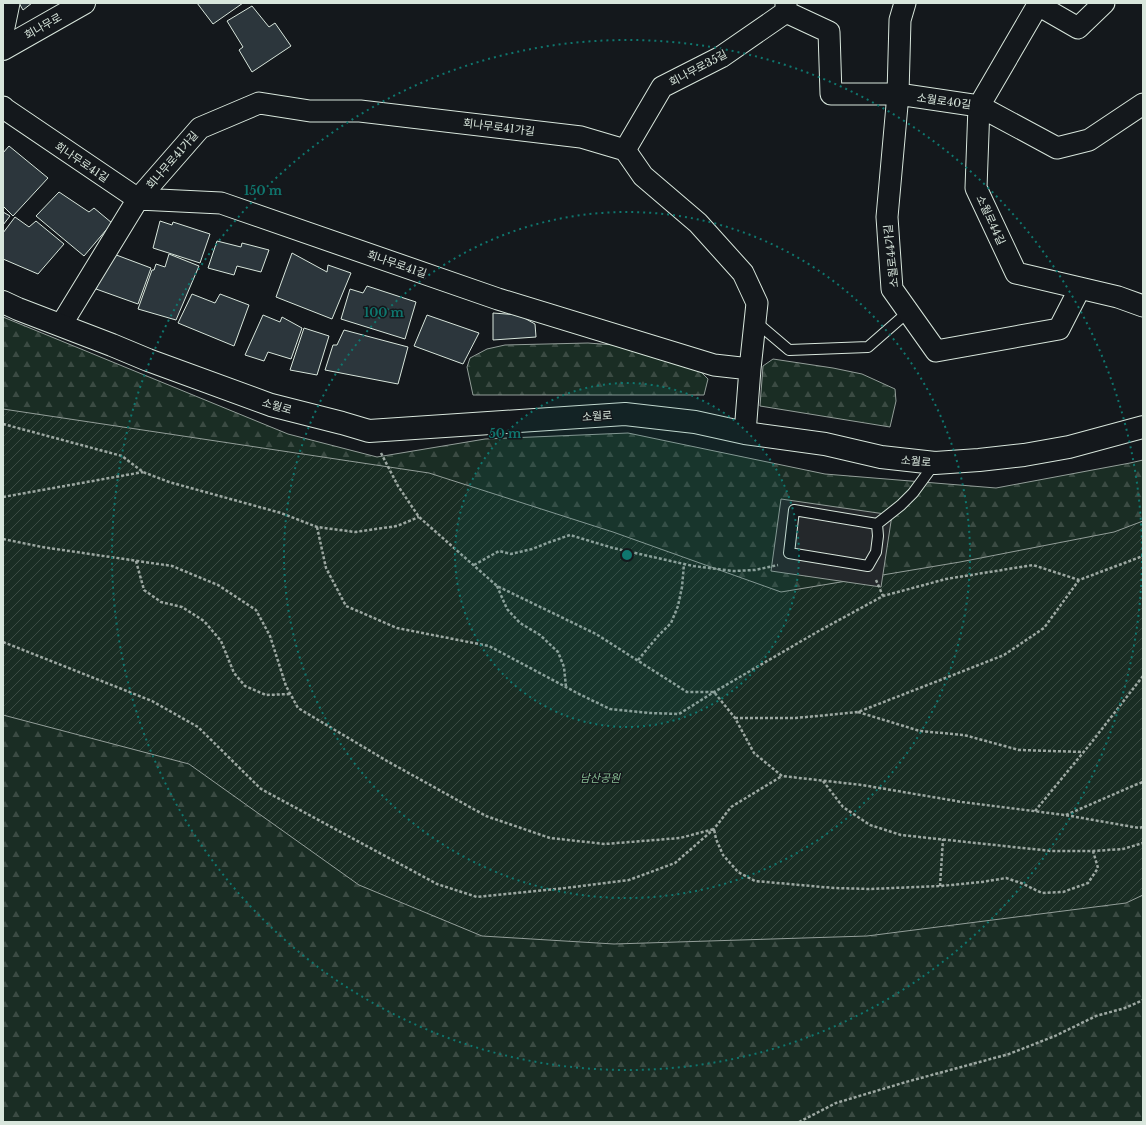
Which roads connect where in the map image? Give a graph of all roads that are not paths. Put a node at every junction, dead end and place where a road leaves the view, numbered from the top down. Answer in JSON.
{"nodes":[{"id":1,"x":9,"y":3,"type":"edge"},
{"id":2,"x":84,"y":3,"type":"edge"},
{"id":3,"x":904,"y":3,"type":"edge"},
{"id":4,"x":1104,"y":3,"type":"edge"},
{"id":5,"x":1039,"y":4,"type":"edge"},
{"id":6,"x":786,"y":8,"type":"edge"},
{"id":7,"x":3,"y":32,"type":"edge"},
{"id":8,"x":3,"y":49,"type":"edge"},
{"id":9,"x":898,"y":94,"type":"junction"},
{"id":10,"x":1143,"y":104,"type":"edge"},
{"id":11,"x":979,"y":106,"type":"junction"},
{"id":12,"x":3,"y":107,"type":"edge"},
{"id":13,"x":625,"y":150,"type":"junction"},
{"id":14,"x":138,"y":198,"type":"junction"},
{"id":15,"x":1080,"y":288,"type":"junction"},
{"id":16,"x":3,"y":302,"type":"edge"},
{"id":17,"x":1143,"y":306,"type":"edge"},
{"id":18,"x":908,"y":312,"type":"junction"},
{"id":19,"x":756,"y":322,"type":"junction"},
{"id":20,"x":61,"y":325,"type":"junction"},
{"id":21,"x":750,"y":369,"type":"junction"},
{"id":22,"x":1143,"y":427,"type":"edge"},
{"id":23,"x":745,"y":433,"type":"junction"},
{"id":24,"x":934,"y":463,"type":"junction"},
{"id":25,"x":877,"y":524,"type":"junction"}],
"edges":[{"from":1,"to":7,"type":"street"},
{"from":2,"to":8,"type":"main road","name":"회나무로"},
{"from":3,"to":9,"type":"street","name":"소월로44가길"},
{"from":4,"to":5,"type":"street"},
{"from":5,"to":11,"type":"street","name":"소월로44길"},
{"from":6,"to":9,"type":"street","name":"소월로40길"},
{"from":6,"to":13,"type":"street","name":"회나무로35길"},
{"from":9,"to":11,"type":"street","name":"소월로40길"},
{"from":9,"to":18,"type":"street","name":"소월로44가길"},
{"from":10,"to":11,"type":"street","name":"소월로40길"},
{"from":11,"to":15,"type":"street","name":"소월로44길"},
{"from":12,"to":14,"type":"street","name":"회나무로41길"},
{"from":13,"to":14,"type":"street","name":"회나무로41가길"},
{"from":13,"to":19,"type":"street"},
{"from":14,"to":20,"type":"street"},
{"from":14,"to":21,"type":"street","name":"회나무로41길"},
{"from":15,"to":17,"type":"street","name":"소월로44길"},
{"from":15,"to":18,"type":"street","name":"소월로44가길"},
{"from":16,"to":20,"type":"main road","name":"소월로"},
{"from":18,"to":19,"type":"lane"},
{"from":19,"to":21,"type":"street"},
{"from":20,"to":23,"type":"main road","name":"소월로"},
{"from":21,"to":23,"type":"street"},
{"from":22,"to":24,"type":"main road","name":"소월로"},
{"from":23,"to":24,"type":"main road","name":"소월로"},
{"from":24,"to":25,"type":"lane"},
{"from":25,"to":25,"type":"lane"}]}
